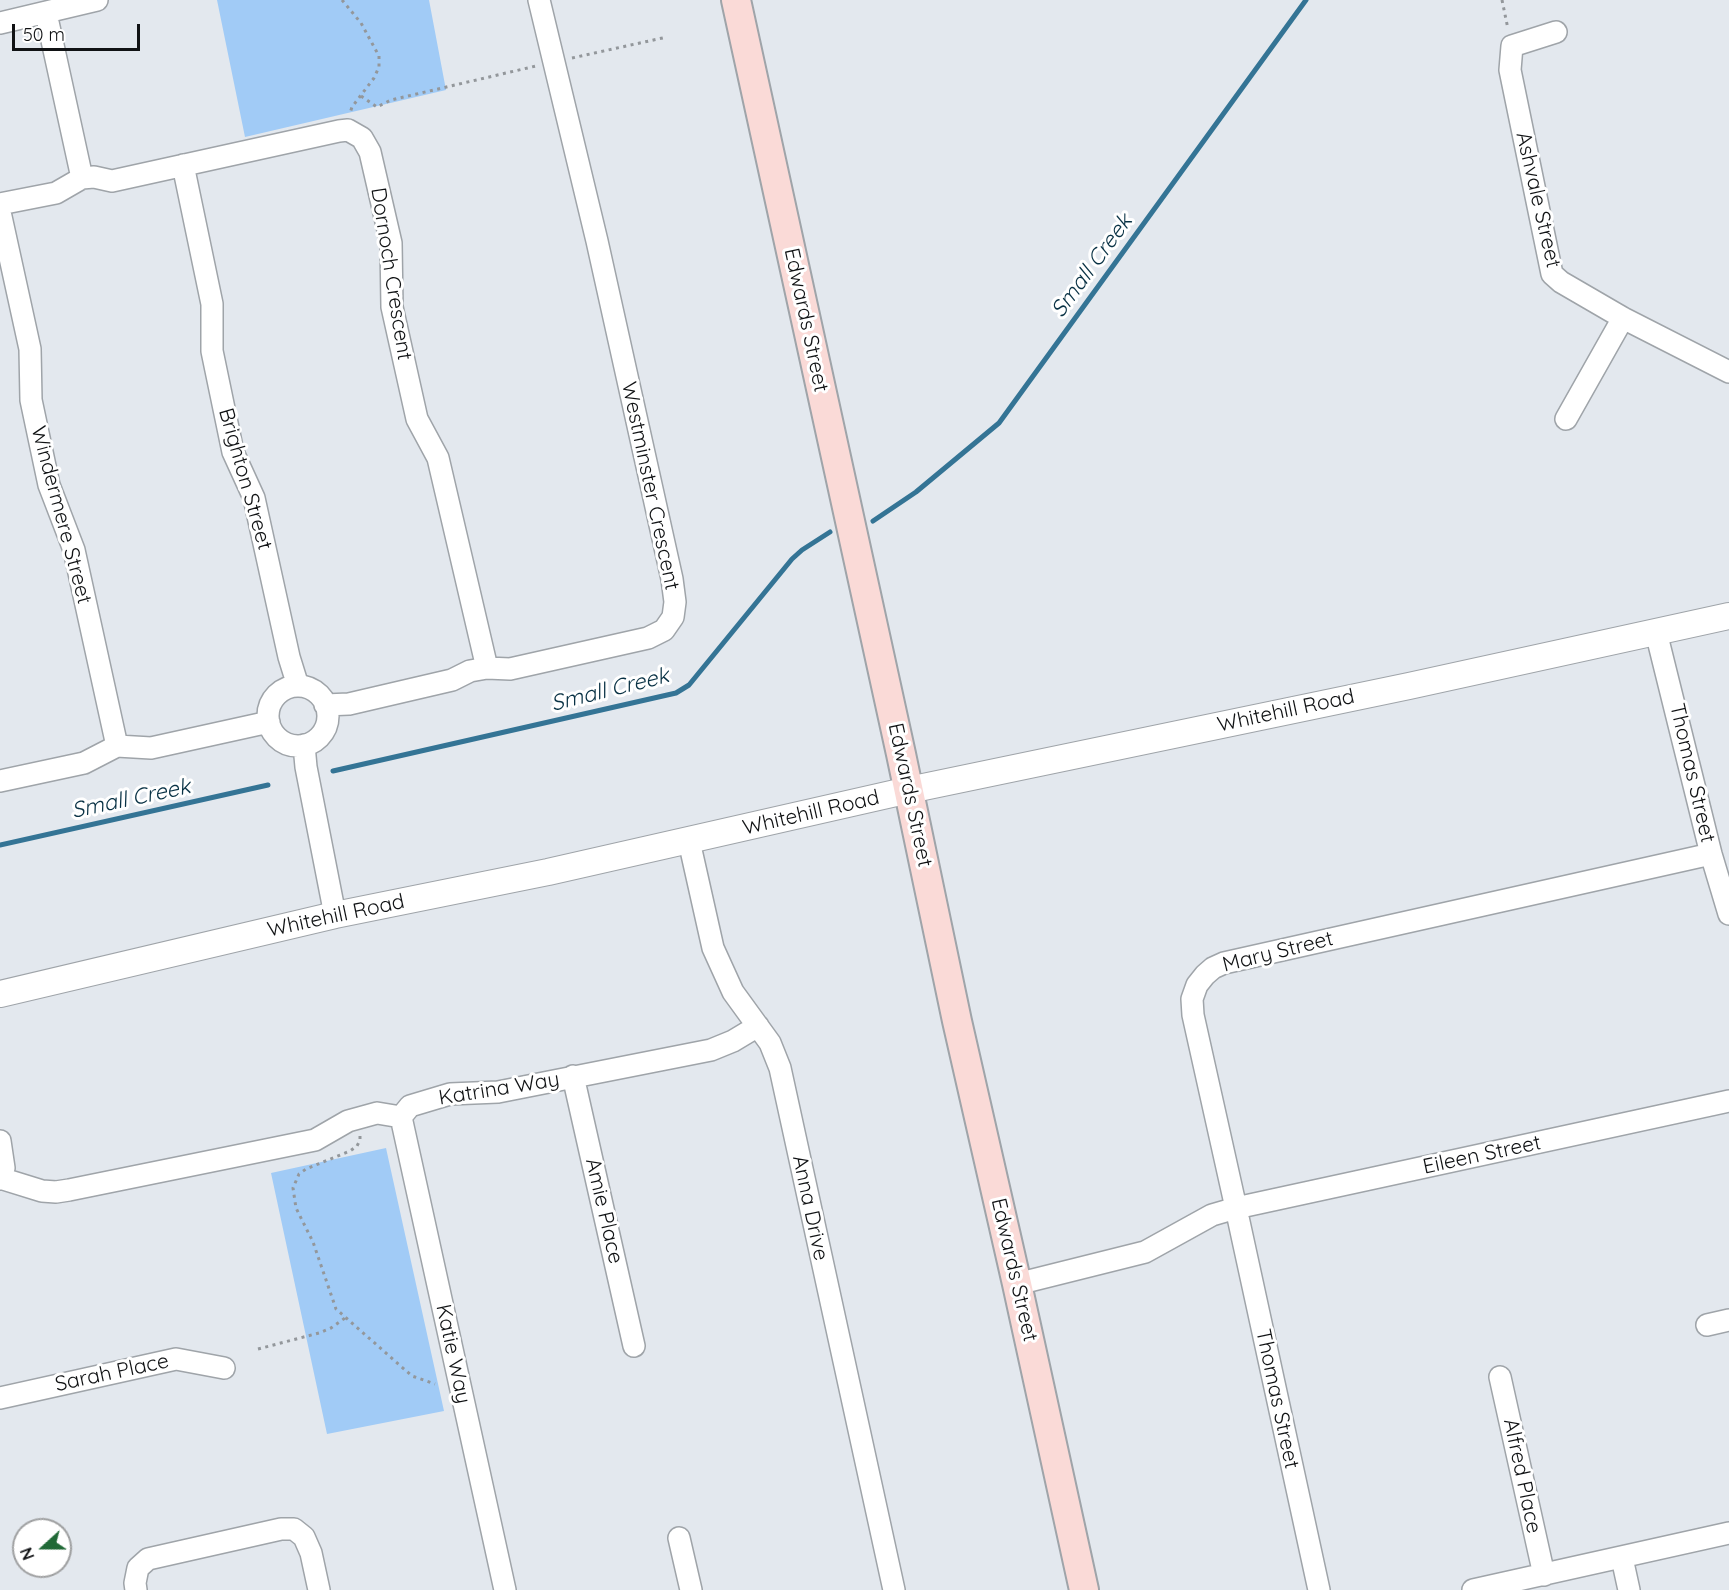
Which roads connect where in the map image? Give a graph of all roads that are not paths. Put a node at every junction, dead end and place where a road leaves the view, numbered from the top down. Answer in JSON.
{"nodes":[{"id":1,"x":97,"y":0,"type":"edge"},
{"id":2,"x":539,"y":0,"type":"edge"},
{"id":3,"x":736,"y":0,"type":"edge"},
{"id":4,"x":46,"y":13,"type":"junction"},
{"id":5,"x":0,"y":23,"type":"edge"},
{"id":6,"x":1556,"y":32,"type":"dead end"},
{"id":7,"x":183,"y":165,"type":"junction"},
{"id":8,"x":82,"y":178,"type":"junction"},
{"id":9,"x":0,"y":204,"type":"edge"},
{"id":10,"x":0,"y":212,"type":"edge"},
{"id":11,"x":1623,"y":318,"type":"junction"},
{"id":12,"x":1729,"y":372,"type":"edge"},
{"id":13,"x":1566,"y":419,"type":"dead end"},
{"id":14,"x":1729,"y":616,"type":"edge"},
{"id":15,"x":1656,"y":632,"type":"junction"},
{"id":16,"x":487,"y":668,"type":"junction"},
{"id":17,"x":298,"y":686,"type":"junction"},
{"id":18,"x":326,"y":705,"type":"junction"},
{"id":19,"x":269,"y":722,"type":"junction"},
{"id":20,"x":304,"y":745,"type":"junction"},
{"id":21,"x":117,"y":746,"type":"junction"},
{"id":22,"x":0,"y":781,"type":"edge"},
{"id":23,"x":909,"y":790,"type":"junction"},
{"id":24,"x":689,"y":841,"type":"junction"},
{"id":25,"x":1711,"y":854,"type":"junction"},
{"id":26,"x":1729,"y":914,"type":"edge"},
{"id":27,"x":335,"y":915,"type":"junction"},
{"id":28,"x":0,"y":994,"type":"edge"},
{"id":29,"x":758,"y":1026,"type":"junction"},
{"id":30,"x":573,"y":1076,"type":"junction"},
{"id":31,"x":1729,"y":1101,"type":"edge"},
{"id":32,"x":401,"y":1117,"type":"junction"},
{"id":33,"x":0,"y":1141,"type":"edge"},
{"id":34,"x":0,"y":1179,"type":"edge"},
{"id":35,"x":1236,"y":1208,"type":"junction"},
{"id":36,"x":1017,"y":1284,"type":"junction"},
{"id":37,"x":1729,"y":1320,"type":"edge"},
{"id":38,"x":1707,"y":1324,"type":"dead end"},
{"id":39,"x":634,"y":1346,"type":"dead end"},
{"id":40,"x":224,"y":1368,"type":"dead end"},
{"id":41,"x":1500,"y":1377,"type":"dead end"},
{"id":42,"x":0,"y":1398,"type":"edge"},
{"id":43,"x":1729,"y":1533,"type":"edge"},
{"id":44,"x":680,"y":1538,"type":"dead end"},
{"id":45,"x":1622,"y":1558,"type":"junction"},
{"id":46,"x":1544,"y":1575,"type":"junction"},
{"id":47,"x":136,"y":1590,"type":"edge"},
{"id":48,"x":319,"y":1590,"type":"edge"},
{"id":49,"x":505,"y":1590,"type":"edge"},
{"id":50,"x":691,"y":1590,"type":"edge"},
{"id":51,"x":894,"y":1590,"type":"edge"},
{"id":52,"x":1084,"y":1590,"type":"edge"},
{"id":53,"x":1319,"y":1590,"type":"edge"},
{"id":54,"x":1473,"y":1590,"type":"edge"},
{"id":55,"x":1629,"y":1590,"type":"edge"}],
"edges":[{"from":1,"to":4,"type":"street"},
{"from":2,"to":16,"type":"street","name":"Westminster Crescent"},
{"from":3,"to":23,"type":"main road","name":"Edwards Street"},
{"from":4,"to":5,"type":"street"},
{"from":4,"to":8,"type":"street"},
{"from":6,"to":11,"type":"street","name":"Ashvale Street"},
{"from":7,"to":8,"type":"street","name":"Dornoch Crescent"},
{"from":7,"to":16,"type":"street","name":"Dornoch Crescent"},
{"from":7,"to":17,"type":"street","name":"Brighton Street"},
{"from":8,"to":9,"type":"street"},
{"from":10,"to":21,"type":"street","name":"Windermere Street"},
{"from":11,"to":12,"type":"street","name":"Ashvale Street"},
{"from":11,"to":13,"type":"street"},
{"from":14,"to":15,"type":"street","name":"Whitehill Road"},
{"from":15,"to":23,"type":"street","name":"Whitehill Road"},
{"from":15,"to":25,"type":"street","name":"Thomas Street"},
{"from":16,"to":18,"type":"street","name":"Westminster Crescent"},
{"from":17,"to":18,"type":"street"},
{"from":17,"to":19,"type":"street"},
{"from":18,"to":20,"type":"street"},
{"from":19,"to":20,"type":"street"},
{"from":19,"to":21,"type":"street"},
{"from":20,"to":27,"type":"street"},
{"from":21,"to":22,"type":"street"},
{"from":23,"to":24,"type":"street","name":"Whitehill Road"},
{"from":23,"to":36,"type":"main road","name":"Edwards Street"},
{"from":24,"to":27,"type":"street","name":"Whitehill Road"},
{"from":24,"to":29,"type":"street","name":"Anna Drive"},
{"from":25,"to":26,"type":"street","name":"Thomas Street"},
{"from":25,"to":35,"type":"street","name":"Mary Street"},
{"from":27,"to":28,"type":"street","name":"Whitehill Road"},
{"from":29,"to":30,"type":"street","name":"Katrina Way"},
{"from":29,"to":51,"type":"street","name":"Anna Drive"},
{"from":30,"to":32,"type":"street","name":"Katrina Way"},
{"from":30,"to":39,"type":"street","name":"Amie Place"},
{"from":31,"to":35,"type":"street","name":"Eileen Street"},
{"from":32,"to":34,"type":"street"},
{"from":32,"to":49,"type":"street","name":"Katie Way"},
{"from":33,"to":34,"type":"street"},
{"from":35,"to":36,"type":"street"},
{"from":35,"to":53,"type":"street","name":"Thomas Street"},
{"from":36,"to":52,"type":"main road","name":"Edwards Street"},
{"from":37,"to":38,"type":"street"},
{"from":40,"to":42,"type":"street","name":"Sarah Place"},
{"from":41,"to":46,"type":"street","name":"Alfred Place"},
{"from":43,"to":45,"type":"street"},
{"from":44,"to":50,"type":"street"},
{"from":45,"to":46,"type":"street"},
{"from":45,"to":55,"type":"street"},
{"from":46,"to":54,"type":"street"},
{"from":47,"to":48,"type":"street"}]}
